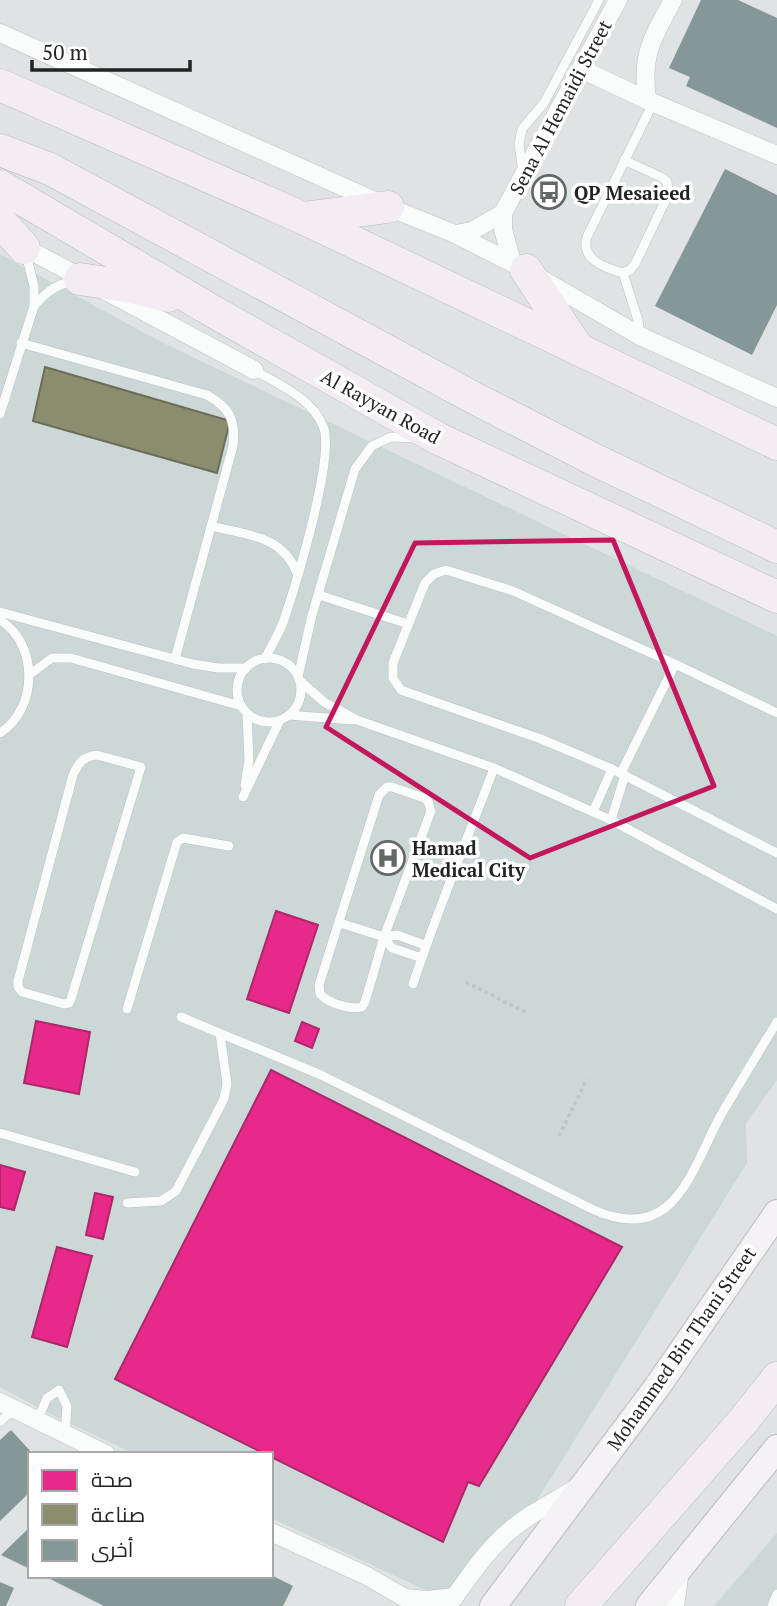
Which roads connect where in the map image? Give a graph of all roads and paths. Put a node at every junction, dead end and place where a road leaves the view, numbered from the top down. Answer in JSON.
{"nodes":[{"id":1,"x":599,"y":0,"type":"edge"},
{"id":2,"x":618,"y":0,"type":"edge"},
{"id":3,"x":673,"y":0,"type":"edge"},
{"id":4,"x":0,"y":33,"type":"edge"},
{"id":5,"x":581,"y":69,"type":"junction"},
{"id":6,"x":0,"y":85,"type":"edge"},
{"id":7,"x":650,"y":101,"type":"junction"},
{"id":8,"x":0,"y":150,"type":"edge"},
{"id":9,"x":777,"y":155,"type":"edge"},
{"id":10,"x":624,"y":160,"type":"junction"},
{"id":11,"x":523,"y":175,"type":"junction"},
{"id":12,"x":0,"y":186,"type":"edge"},
{"id":13,"x":388,"y":207,"type":"junction"},
{"id":14,"x":503,"y":213,"type":"junction"},
{"id":15,"x":303,"y":218,"type":"junction"},
{"id":16,"x":0,"y":220,"type":"edge"},
{"id":17,"x":455,"y":234,"type":"junction"},
{"id":18,"x":12,"y":241,"type":"edge"},
{"id":19,"x":519,"y":266,"type":"junction"},
{"id":20,"x":623,"y":273,"type":"junction"},
{"id":21,"x":80,"y":279,"type":"junction"},
{"id":22,"x":34,"y":306,"type":"junction"},
{"id":23,"x":214,"y":312,"type":"junction"},
{"id":24,"x":640,"y":336,"type":"junction"},
{"id":25,"x":21,"y":343,"type":"junction"},
{"id":26,"x":580,"y":352,"type":"junction"},
{"id":27,"x":254,"y":370,"type":"joint"},
{"id":28,"x":777,"y":398,"type":"edge"},
{"id":29,"x":0,"y":414,"type":"edge"},
{"id":30,"x":439,"y":439,"type":"junction"},
{"id":31,"x":777,"y":444,"type":"edge"},
{"id":32,"x":597,"y":461,"type":"junction"},
{"id":33,"x":777,"y":524,"type":"edge"},
{"id":34,"x":211,"y":526,"type":"junction"},
{"id":35,"x":777,"y":547,"type":"edge"},
{"id":36,"x":297,"y":573,"type":"junction"},
{"id":37,"x":728,"y":575,"type":"junction"},
{"id":38,"x":319,"y":594,"type":"junction"},
{"id":39,"x":777,"y":597,"type":"edge"},
{"id":40,"x":0,"y":612,"type":"edge"},
{"id":41,"x":777,"y":615,"type":"edge"},
{"id":42,"x":0,"y":620,"type":"edge"},
{"id":43,"x":408,"y":624,"type":"junction"},
{"id":44,"x":175,"y":659,"type":"junction"},
{"id":45,"x":265,"y":659,"type":"junction"},
{"id":46,"x":675,"y":664,"type":"junction"},
{"id":47,"x":246,"y":668,"type":"junction"},
{"id":48,"x":29,"y":675,"type":"junction"},
{"id":49,"x":298,"y":678,"type":"junction"},
{"id":50,"x":244,"y":710,"type":"junction"},
{"id":51,"x":777,"y":713,"type":"edge"},
{"id":52,"x":285,"y":718,"type":"junction"},
{"id":53,"x":357,"y":720,"type":"junction"},
{"id":54,"x":0,"y":733,"type":"edge"},
{"id":55,"x":141,"y":767,"type":"joint"},
{"id":56,"x":494,"y":768,"type":"junction"},
{"id":57,"x":619,"y":773,"type":"junction"},
{"id":58,"x":593,"y":812,"type":"junction"},
{"id":59,"x":611,"y":820,"type":"junction"},
{"id":60,"x":229,"y":846,"type":"dead end"},
{"id":61,"x":777,"y":853,"type":"edge"},
{"id":62,"x":777,"y":908,"type":"edge"},
{"id":63,"x":340,"y":923,"type":"junction"},
{"id":64,"x":384,"y":937,"type":"junction"},
{"id":65,"x":425,"y":946,"type":"junction"},
{"id":66,"x":422,"y":958,"type":"junction"},
{"id":67,"x":466,"y":982,"type":"dead end"},
{"id":68,"x":413,"y":984,"type":"dead end"},
{"id":69,"x":127,"y":1010,"type":"dead end"},
{"id":70,"x":527,"y":1013,"type":"dead end"},
{"id":71,"x":181,"y":1017,"type":"dead end"},
{"id":72,"x":777,"y":1023,"type":"edge"},
{"id":73,"x":220,"y":1034,"type":"junction"},
{"id":74,"x":587,"y":1079,"type":"dead end"},
{"id":75,"x":0,"y":1133,"type":"edge"},
{"id":76,"x":559,"y":1136,"type":"dead end"},
{"id":77,"x":135,"y":1172,"type":"dead end"},
{"id":78,"x":127,"y":1203,"type":"dead end"},
{"id":79,"x":777,"y":1213,"type":"edge"},
{"id":80,"x":777,"y":1378,"type":"edge"},
{"id":81,"x":7,"y":1405,"type":"edge"},
{"id":82,"x":37,"y":1421,"type":"junction"},
{"id":83,"x":0,"y":1422,"type":"edge"},
{"id":84,"x":65,"y":1434,"type":"junction"},
{"id":85,"x":777,"y":1448,"type":"edge"},
{"id":86,"x":102,"y":1452,"type":"edge"},
{"id":87,"x":584,"y":1483,"type":"junction"},
{"id":88,"x":273,"y":1533,"type":"edge"},
{"id":89,"x":680,"y":1570,"type":"junction"},
{"id":90,"x":385,"y":1587,"type":"junction"},
{"id":91,"x":451,"y":1602,"type":"edge"},
{"id":92,"x":402,"y":1606,"type":"edge"},
{"id":93,"x":493,"y":1606,"type":"edge"},
{"id":94,"x":581,"y":1606,"type":"edge"},
{"id":95,"x":649,"y":1606,"type":"edge"},
{"id":96,"x":676,"y":1606,"type":"edge"}],
"edges":[{"from":1,"to":11,"type":"lane"},
{"from":2,"to":5,"type":"street","name":"Sena Al Hemaidi Street"},
{"from":3,"to":7,"type":"street"},
{"from":4,"to":13,"type":"street"},
{"from":5,"to":7,"type":"street"},
{"from":5,"to":11,"type":"street","name":"Sena Al Hemaidi Street"},
{"from":6,"to":15,"type":"highway"},
{"from":7,"to":9,"type":"street"},
{"from":7,"to":10,"type":"lane"},
{"from":8,"to":32,"type":"highway"},
{"from":10,"to":20,"type":"lane"},
{"from":10,"to":20,"type":"lane"},
{"from":11,"to":14,"type":"street","name":"Sena Al Hemaidi Street"},
{"from":12,"to":23,"type":"highway","name":"Al Rayyan Road"},
{"from":13,"to":15,"type":"highway"},
{"from":13,"to":17,"type":"street"},
{"from":14,"to":17,"type":"street","name":"Sena Al Hemaidi Street"},
{"from":14,"to":19,"type":"street","name":"Sena Al Hemaidi Street"},
{"from":15,"to":26,"type":"highway"},
{"from":16,"to":18,"type":"highway"},
{"from":17,"to":19,"type":"street"},
{"from":18,"to":21,"type":"street"},
{"from":18,"to":22,"type":"lane"},
{"from":19,"to":24,"type":"street"},
{"from":19,"to":26,"type":"highway"},
{"from":20,"to":24,"type":"lane"},
{"from":21,"to":22,"type":"lane"},
{"from":21,"to":23,"type":"highway"},
{"from":21,"to":27,"type":"street"},
{"from":22,"to":25,"type":"lane"},
{"from":23,"to":30,"type":"highway","name":"Al Rayyan Road"},
{"from":24,"to":28,"type":"street"},
{"from":25,"to":29,"type":"lane"},
{"from":25,"to":34,"type":"lane"},
{"from":26,"to":31,"type":"highway"},
{"from":27,"to":36,"type":"lane"},
{"from":30,"to":37,"type":"highway","name":"Al Rayyan Road"},
{"from":30,"to":38,"type":"lane"},
{"from":32,"to":33,"type":"highway"},
{"from":32,"to":35,"type":"highway"},
{"from":34,"to":36,"type":"lane"},
{"from":34,"to":44,"type":"lane"},
{"from":36,"to":45,"type":"lane"},
{"from":37,"to":39,"type":"highway","name":"Al Rayyan Road"},
{"from":37,"to":41,"type":"highway"},
{"from":38,"to":43,"type":"lane"},
{"from":38,"to":49,"type":"lane"},
{"from":40,"to":44,"type":"lane"},
{"from":42,"to":48,"type":"lane"},
{"from":43,"to":46,"type":"lane"},
{"from":43,"to":57,"type":"lane"},
{"from":44,"to":47,"type":"lane"},
{"from":45,"to":47,"type":"lane"},
{"from":45,"to":49,"type":"lane"},
{"from":46,"to":51,"type":"lane"},
{"from":46,"to":57,"type":"lane"},
{"from":47,"to":50,"type":"lane"},
{"from":48,"to":50,"type":"lane"},
{"from":48,"to":54,"type":"lane"},
{"from":49,"to":52,"type":"lane"},
{"from":49,"to":53,"type":"lane"},
{"from":50,"to":52,"type":"lane"},
{"from":50,"to":52,"type":"lane"},
{"from":52,"to":53,"type":"lane"},
{"from":53,"to":56,"type":"lane"},
{"from":55,"to":55,"type":"lane"},
{"from":56,"to":58,"type":"lane"},
{"from":56,"to":65,"type":"lane"},
{"from":57,"to":58,"type":"lane"},
{"from":57,"to":59,"type":"lane"},
{"from":57,"to":61,"type":"lane"},
{"from":58,"to":59,"type":"lane"},
{"from":59,"to":62,"type":"lane"},
{"from":60,"to":69,"type":"lane"},
{"from":63,"to":64,"type":"lane"},
{"from":63,"to":64,"type":"lane"},
{"from":63,"to":64,"type":"lane"},
{"from":64,"to":65,"type":"lane"},
{"from":64,"to":66,"type":"lane"},
{"from":65,"to":66,"type":"lane"},
{"from":66,"to":68,"type":"lane"},
{"from":67,"to":70,"type":"path"},
{"from":71,"to":73,"type":"lane"},
{"from":72,"to":73,"type":"lane"},
{"from":73,"to":78,"type":"lane"},
{"from":74,"to":76,"type":"path"},
{"from":75,"to":77,"type":"lane"},
{"from":79,"to":87,"type":"main road","name":"Mohammed Bin Thani Street"},
{"from":80,"to":94,"type":"highway"},
{"from":81,"to":82,"type":"street"},
{"from":81,"to":83,"type":"lane"},
{"from":82,"to":84,"type":"street"},
{"from":82,"to":84,"type":"lane"},
{"from":84,"to":86,"type":"street"},
{"from":85,"to":89,"type":"main road"},
{"from":87,"to":91,"type":"street","name":"Mohammed Bin Thani Street"},
{"from":87,"to":93,"type":"main road","name":"Mohammed Bin Thani Street"},
{"from":88,"to":90,"type":"street"},
{"from":89,"to":95,"type":"main road"},
{"from":89,"to":96,"type":"street"},
{"from":90,"to":91,"type":"street"},
{"from":90,"to":92,"type":"street"}]}
